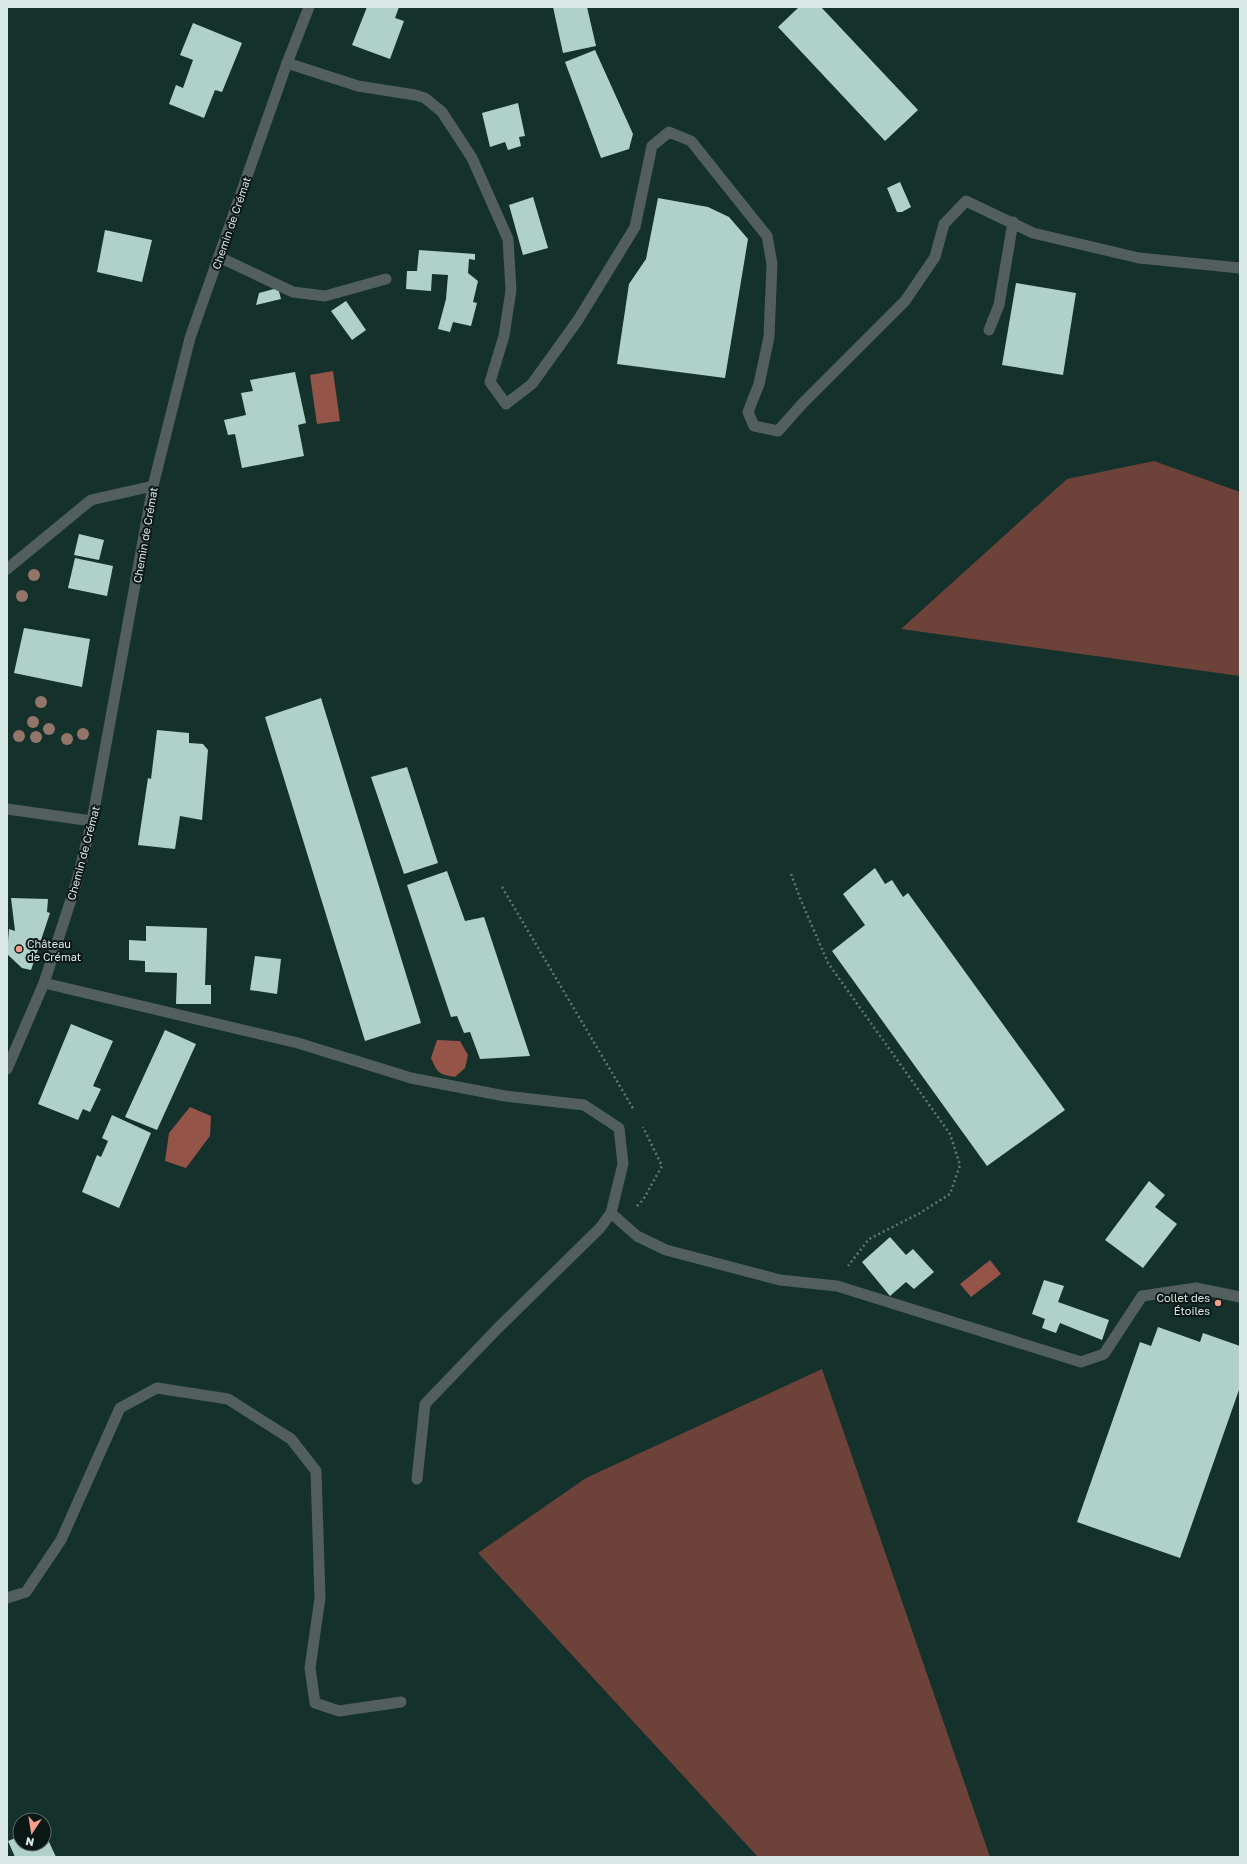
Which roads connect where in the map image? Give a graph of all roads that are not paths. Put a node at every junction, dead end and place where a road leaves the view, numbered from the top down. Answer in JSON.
{"nodes":[{"id":1,"x":309,"y":7,"type":"edge"},
{"id":2,"x":286,"y":63,"type":"junction"},
{"id":3,"x":1013,"y":222,"type":"junction"},
{"id":4,"x":219,"y":256,"type":"junction"},
{"id":5,"x":1240,"y":268,"type":"edge"},
{"id":6,"x":386,"y":279,"type":"dead end"},
{"id":7,"x":990,"y":330,"type":"dead end"},
{"id":8,"x":153,"y":486,"type":"junction"},
{"id":9,"x":7,"y":569,"type":"edge"},
{"id":10,"x":7,"y":809,"type":"edge"},
{"id":11,"x":92,"y":821,"type":"junction"},
{"id":12,"x":44,"y":982,"type":"junction"},
{"id":13,"x":7,"y":1069,"type":"edge"},
{"id":14,"x":610,"y":1213,"type":"junction"},
{"id":15,"x":1240,"y":1297,"type":"edge"},
{"id":16,"x":417,"y":1479,"type":"dead end"},
{"id":17,"x":7,"y":1598,"type":"edge"},
{"id":18,"x":401,"y":1702,"type":"dead end"}],
"edges":[{"from":1,"to":2,"type":"street","name":"Chemin de Crémat"},
{"from":2,"to":3,"type":"street"},
{"from":2,"to":4,"type":"street","name":"Chemin de Crémat"},
{"from":3,"to":5,"type":"street"},
{"from":3,"to":7,"type":"street"},
{"from":4,"to":6,"type":"street"},
{"from":4,"to":8,"type":"street","name":"Chemin de Crémat"},
{"from":8,"to":9,"type":"street"},
{"from":8,"to":11,"type":"street","name":"Chemin de Crémat"},
{"from":10,"to":11,"type":"street"},
{"from":11,"to":12,"type":"street","name":"Chemin de Crémat"},
{"from":12,"to":13,"type":"street","name":"Chemin de Crémat"},
{"from":12,"to":14,"type":"street"},
{"from":14,"to":15,"type":"street"},
{"from":14,"to":16,"type":"street"},
{"from":17,"to":18,"type":"street"}]}
